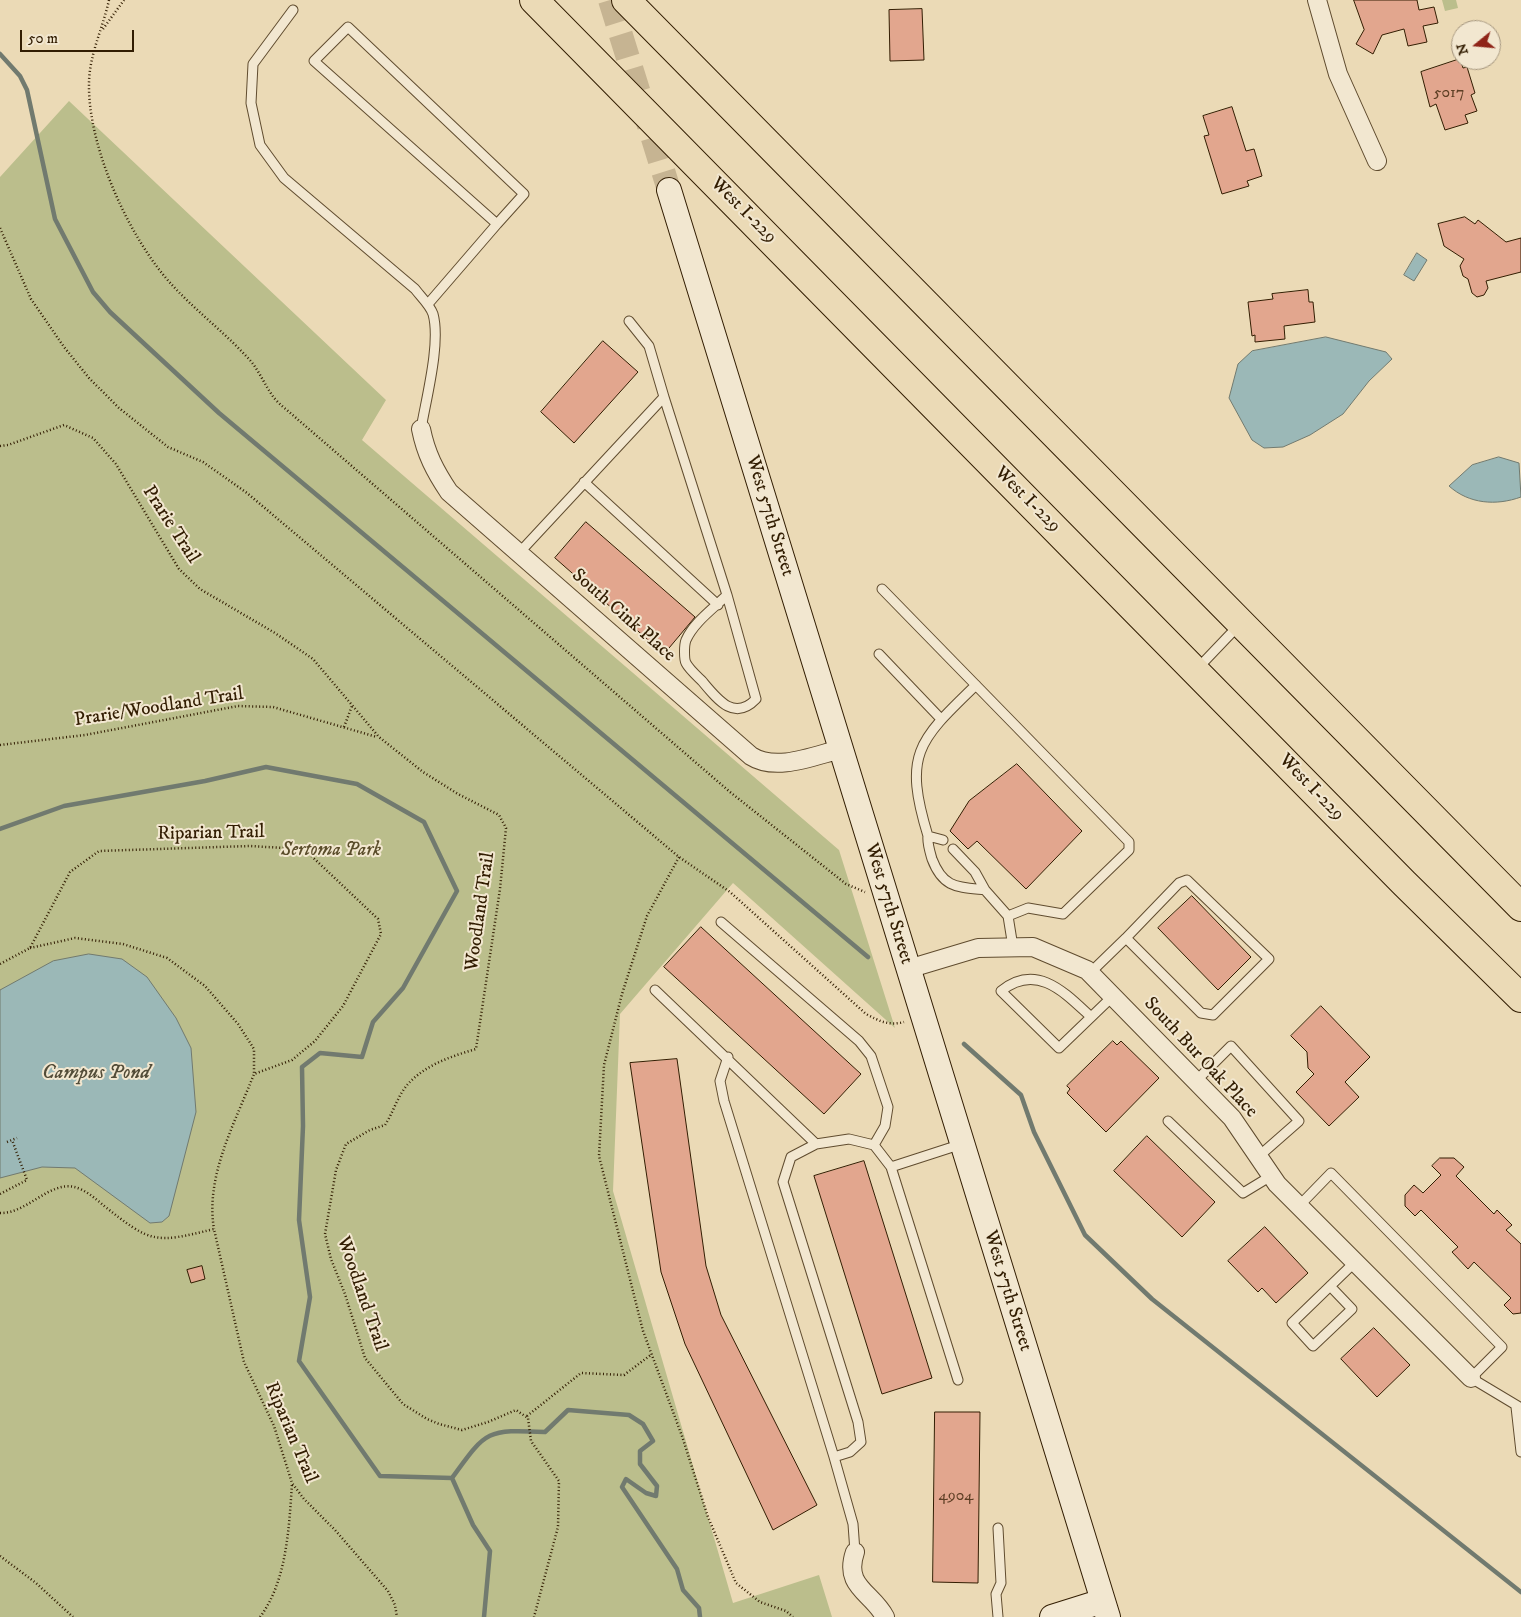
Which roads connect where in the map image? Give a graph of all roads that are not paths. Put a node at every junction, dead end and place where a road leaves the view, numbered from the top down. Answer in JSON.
{"nodes":[{"id":1,"x":534,"y":0,"type":"edge"},
{"id":2,"x":626,"y":0,"type":"edge"},
{"id":3,"x":1318,"y":0,"type":"edge"},
{"id":4,"x":293,"y":10,"type":"dead end"},
{"id":5,"x":1377,"y":161,"type":"dead end"},
{"id":6,"x":669,"y":190,"type":"tunnel mouth"},
{"id":7,"x":497,"y":224,"type":"junction"},
{"id":8,"x":428,"y":304,"type":"junction"},
{"id":9,"x":629,"y":320,"type":"dead end"},
{"id":10,"x":664,"y":397,"type":"junction"},
{"id":11,"x":421,"y":429,"type":"joint"},
{"id":12,"x":584,"y":482,"type":"junction"},
{"id":13,"x":520,"y":553,"type":"junction"},
{"id":14,"x":882,"y":589,"type":"dead end"},
{"id":15,"x":728,"y":595,"type":"junction"},
{"id":16,"x":718,"y":605,"type":"junction"},
{"id":17,"x":1241,"y":624,"type":"junction"},
{"id":18,"x":878,"y":654,"type":"dead end"},
{"id":19,"x":1196,"y":670,"type":"junction"},
{"id":20,"x":976,"y":685,"type":"junction"},
{"id":21,"x":941,"y":719,"type":"junction"},
{"id":22,"x":840,"y":749,"type":"junction"},
{"id":23,"x":928,"y":836,"type":"junction"},
{"id":24,"x":943,"y":840,"type":"dead end"},
{"id":25,"x":953,"y":849,"type":"dead end"},
{"id":26,"x":1404,"y":883,"type":"junction"},
{"id":27,"x":985,"y":890,"type":"junction"},
{"id":28,"x":1521,"y":907,"type":"edge"},
{"id":29,"x":1008,"y":916,"type":"junction"},
{"id":30,"x":722,"y":922,"type":"dead end"},
{"id":31,"x":1126,"y":938,"type":"junction"},
{"id":32,"x":1013,"y":947,"type":"junction"},
{"id":33,"x":908,"y":969,"type":"junction"},
{"id":34,"x":1090,"y":973,"type":"junction"},
{"id":35,"x":655,"y":990,"type":"dead end"},
{"id":36,"x":1113,"y":996,"type":"junction"},
{"id":37,"x":1521,"y":998,"type":"edge"},
{"id":38,"x":1521,"y":1014,"type":"edge"},
{"id":39,"x":1091,"y":1018,"type":"junction"},
{"id":40,"x":728,"y":1057,"type":"junction"},
{"id":41,"x":1196,"y":1081,"type":"junction"},
{"id":42,"x":1168,"y":1121,"type":"dead end"},
{"id":43,"x":816,"y":1144,"type":"junction"},
{"id":44,"x":962,"y":1144,"type":"junction"},
{"id":45,"x":874,"y":1145,"type":"junction"},
{"id":46,"x":1258,"y":1157,"type":"junction"},
{"id":47,"x":891,"y":1167,"type":"junction"},
{"id":48,"x":1271,"y":1176,"type":"junction"},
{"id":49,"x":1299,"y":1206,"type":"junction"},
{"id":50,"x":1355,"y":1262,"type":"junction"},
{"id":51,"x":1330,"y":1286,"type":"junction"},
{"id":52,"x":1471,"y":1378,"type":"junction"},
{"id":53,"x":958,"y":1380,"type":"dead end"},
{"id":54,"x":1519,"y":1407,"type":"edge"},
{"id":55,"x":1521,"y":1452,"type":"edge"},
{"id":56,"x":834,"y":1457,"type":"junction"},
{"id":57,"x":998,"y":1528,"type":"dead end"},
{"id":58,"x":855,"y":1552,"type":"joint"},
{"id":59,"x":1105,"y":1609,"type":"edge"},
{"id":60,"x":885,"y":1617,"type":"edge"},
{"id":61,"x":998,"y":1617,"type":"edge"},
{"id":62,"x":1052,"y":1617,"type":"edge"}],
"edges":[{"from":1,"to":19,"type":"highway","name":"West I-229"},
{"from":2,"to":17,"type":"highway"},
{"from":3,"to":5,"type":"street"},
{"from":4,"to":8,"type":"lane"},
{"from":6,"to":22,"type":"main road","name":"West 57th Street"},
{"from":7,"to":7,"type":"lane"},
{"from":7,"to":8,"type":"lane"},
{"from":8,"to":11,"type":"lane"},
{"from":9,"to":10,"type":"lane"},
{"from":10,"to":12,"type":"lane"},
{"from":10,"to":15,"type":"lane"},
{"from":11,"to":13,"type":"street","name":"South Cink Place"},
{"from":12,"to":13,"type":"lane"},
{"from":12,"to":16,"type":"lane"},
{"from":13,"to":22,"type":"street","name":"South Cink Place"},
{"from":14,"to":20,"type":"lane"},
{"from":15,"to":16,"type":"lane"},
{"from":15,"to":16,"type":"lane"},
{"from":17,"to":19,"type":"lane"},
{"from":17,"to":28,"type":"highway"},
{"from":18,"to":21,"type":"lane"},
{"from":19,"to":26,"type":"highway","name":"West I-229"},
{"from":20,"to":21,"type":"lane"},
{"from":20,"to":29,"type":"lane"},
{"from":21,"to":23,"type":"lane"},
{"from":22,"to":33,"type":"main road","name":"West 57th Street"},
{"from":23,"to":24,"type":"lane"},
{"from":23,"to":27,"type":"lane"},
{"from":25,"to":27,"type":"lane"},
{"from":26,"to":37,"type":"highway","name":"West I-229"},
{"from":26,"to":38,"type":"highway"},
{"from":27,"to":29,"type":"lane"},
{"from":29,"to":32,"type":"lane"},
{"from":30,"to":45,"type":"lane"},
{"from":31,"to":31,"type":"lane"},
{"from":31,"to":34,"type":"lane"},
{"from":32,"to":33,"type":"street","name":"South Bur Oak Place"},
{"from":32,"to":34,"type":"street","name":"South Bur Oak Place"},
{"from":33,"to":44,"type":"main road","name":"West 57th Street"},
{"from":34,"to":36,"type":"street","name":"South Bur Oak Place"},
{"from":35,"to":40,"type":"lane"},
{"from":36,"to":39,"type":"lane"},
{"from":36,"to":41,"type":"street","name":"South Bur Oak Place"},
{"from":39,"to":39,"type":"lane"},
{"from":40,"to":43,"type":"lane"},
{"from":40,"to":56,"type":"lane"},
{"from":41,"to":46,"type":"street","name":"South Bur Oak Place"},
{"from":41,"to":46,"type":"lane"},
{"from":42,"to":48,"type":"lane"},
{"from":43,"to":45,"type":"lane"},
{"from":43,"to":56,"type":"lane"},
{"from":44,"to":47,"type":"lane"},
{"from":44,"to":59,"type":"main road","name":"West 57th Street"},
{"from":45,"to":47,"type":"lane"},
{"from":46,"to":48,"type":"street","name":"South Bur Oak Place"},
{"from":47,"to":53,"type":"lane"},
{"from":48,"to":49,"type":"street","name":"South Bur Oak Place"},
{"from":49,"to":50,"type":"street","name":"South Bur Oak Place"},
{"from":49,"to":52,"type":"lane"},
{"from":50,"to":51,"type":"lane"},
{"from":50,"to":52,"type":"street","name":"South Bur Oak Place"},
{"from":51,"to":51,"type":"lane"},
{"from":52,"to":54,"type":"lane"},
{"from":54,"to":55,"type":"lane"},
{"from":56,"to":58,"type":"lane"},
{"from":57,"to":61,"type":"lane"},
{"from":58,"to":60,"type":"street"},
{"from":59,"to":62,"type":"main road"}]}
